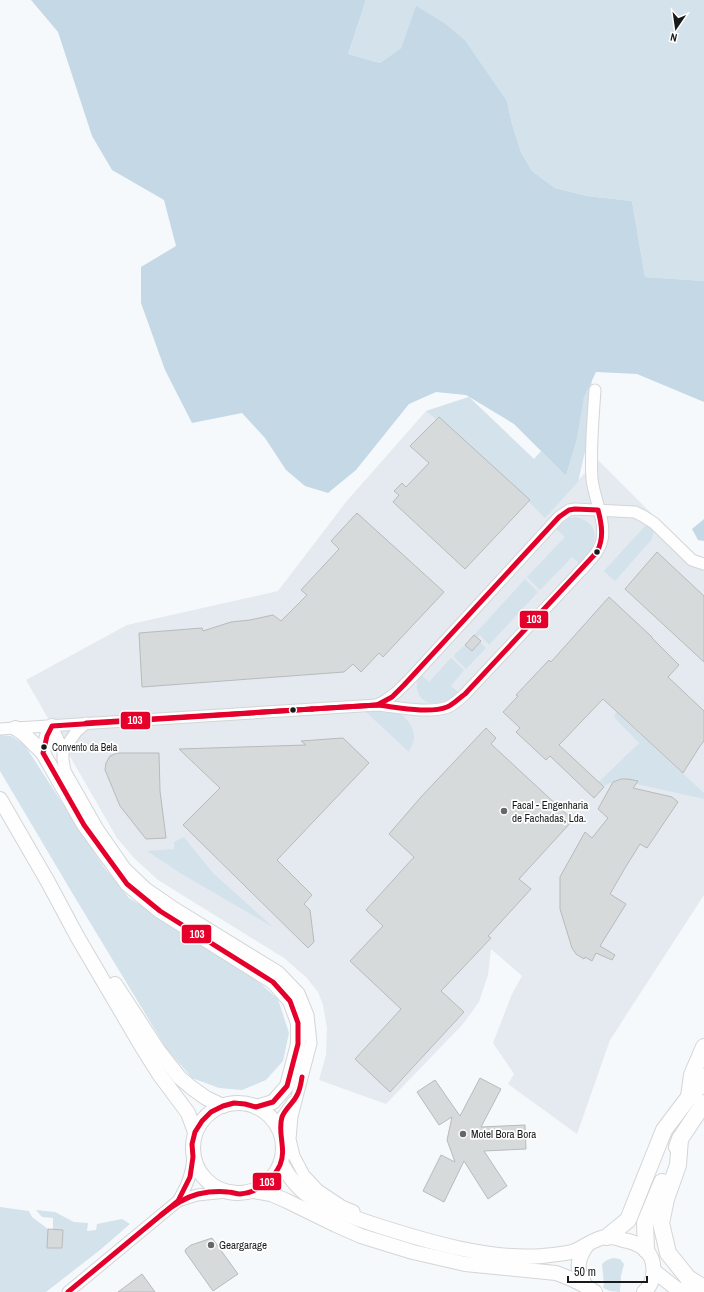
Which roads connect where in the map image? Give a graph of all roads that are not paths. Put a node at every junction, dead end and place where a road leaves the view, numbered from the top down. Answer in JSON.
{"nodes":[{"id":1,"x":595,"y":390,"type":"dead end"},
{"id":2,"x":598,"y":510,"type":"junction"},
{"id":3,"x":704,"y":564,"type":"edge"},
{"id":4,"x":377,"y":705,"type":"junction"},
{"id":5,"x":86,"y":723,"type":"junction"},
{"id":6,"x":52,"y":726,"type":"junction"},
{"id":7,"x":15,"y":728,"type":"junction"},
{"id":8,"x":0,"y":729,"type":"edge"},
{"id":9,"x":63,"y":751,"type":"junction"},
{"id":10,"x":43,"y":753,"type":"junction"},
{"id":11,"x":0,"y":799,"type":"edge"},
{"id":12,"x":48,"y":882,"type":"junction"},
{"id":13,"x":704,"y":1047,"type":"edge"},
{"id":14,"x":704,"y":1077,"type":"edge"},
{"id":15,"x":298,"y":1095,"type":"junction"},
{"id":16,"x":700,"y":1101,"type":"edge"},
{"id":17,"x":223,"y":1106,"type":"junction"},
{"id":18,"x":256,"y":1107,"type":"junction"},
{"id":19,"x":279,"y":1130,"type":"junction"},
{"id":20,"x":195,"y":1132,"type":"junction"},
{"id":21,"x":680,"y":1139,"type":"junction"},
{"id":22,"x":193,"y":1157,"type":"junction"},
{"id":23,"x":281,"y":1163,"type":"junction"},
{"id":24,"x":253,"y":1191,"type":"junction"},
{"id":25,"x":227,"y":1192,"type":"junction"},
{"id":26,"x":178,"y":1201,"type":"junction"},
{"id":27,"x":379,"y":1226,"type":"junction"},
{"id":28,"x":607,"y":1237,"type":"junction"},
{"id":29,"x":587,"y":1246,"type":"junction"},
{"id":30,"x":646,"y":1250,"type":"junction"},
{"id":31,"x":654,"y":1271,"type":"junction"},
{"id":32,"x":704,"y":1288,"type":"edge"},
{"id":33,"x":591,"y":1289,"type":"edge"},
{"id":34,"x":68,"y":1292,"type":"edge"},
{"id":35,"x":644,"y":1292,"type":"edge"},
{"id":36,"x":692,"y":1292,"type":"edge"}],
"edges":[{"from":1,"to":2,"type":"street"},
{"from":2,"to":3,"type":"street"},
{"from":2,"to":4,"type":"street"},
{"from":2,"to":4,"type":"street"},
{"from":4,"to":5,"type":"street"},
{"from":5,"to":6,"type":"street"},
{"from":5,"to":9,"type":"street"},
{"from":6,"to":7,"type":"street"},
{"from":6,"to":9,"type":"street"},
{"from":6,"to":10,"type":"main road"},
{"from":7,"to":8,"type":"street"},
{"from":7,"to":10,"type":"main road"},
{"from":9,"to":15,"type":"street"},
{"from":10,"to":18,"type":"main road"},
{"from":11,"to":12,"type":"main road"},
{"from":12,"to":17,"type":"main road"},
{"from":12,"to":20,"type":"main road"},
{"from":13,"to":16,"type":"highway"},
{"from":14,"to":16,"type":"highway"},
{"from":15,"to":19,"type":"street"},
{"from":15,"to":27,"type":"street"},
{"from":16,"to":21,"type":"highway"},
{"from":16,"to":28,"type":"highway"},
{"from":17,"to":18,"type":"main road"},
{"from":17,"to":20,"type":"main road"},
{"from":18,"to":19,"type":"main road"},
{"from":19,"to":23,"type":"main road"},
{"from":20,"to":22,"type":"main road"},
{"from":21,"to":30,"type":"highway"},
{"from":21,"to":32,"type":"highway"},
{"from":22,"to":25,"type":"main road"},
{"from":22,"to":26,"type":"street"},
{"from":23,"to":24,"type":"main road"},
{"from":23,"to":27,"type":"main road"},
{"from":24,"to":25,"type":"main road"},
{"from":24,"to":33,"type":"main road"},
{"from":25,"to":26,"type":"street"},
{"from":26,"to":34,"type":"street"},
{"from":27,"to":29,"type":"main road"},
{"from":28,"to":29,"type":"main road"},
{"from":28,"to":30,"type":"main road"},
{"from":29,"to":33,"type":"main road"},
{"from":30,"to":31,"type":"main road"},
{"from":31,"to":35,"type":"main road"},
{"from":31,"to":36,"type":"main road"}]}
